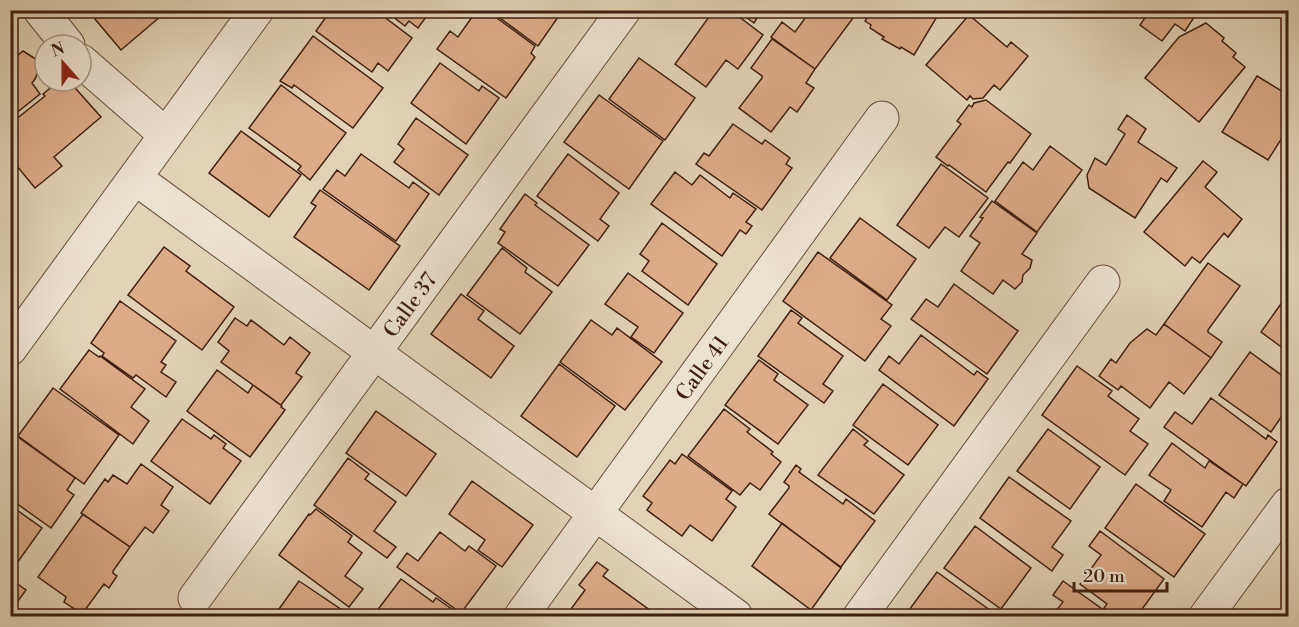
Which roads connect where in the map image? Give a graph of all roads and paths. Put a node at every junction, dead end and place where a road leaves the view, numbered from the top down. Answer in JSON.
{"nodes":[{"id":1,"x":40,"y":10,"type":"edge"},
{"id":2,"x":257,"y":10,"type":"edge"},
{"id":3,"x":624,"y":10,"type":"edge"},
{"id":4,"x":58,"y":33,"type":"edge"},
{"id":5,"x":93,"y":71,"type":"edge"},
{"id":6,"x":882,"y":118,"type":"dead end"},
{"id":7,"x":166,"y":135,"type":"junction"},
{"id":8,"x":135,"y":178,"type":"junction"},
{"id":9,"x":1103,"y":282,"type":"dead end"},
{"id":10,"x":10,"y":349,"type":"edge"},
{"id":11,"x":375,"y":353,"type":"junction"},
{"id":12,"x":1288,"y":504,"type":"edge"},
{"id":13,"x":596,"y":514,"type":"junction"},
{"id":14,"x":195,"y":598,"type":"dead end"},
{"id":15,"x":521,"y":616,"type":"edge"},
{"id":16,"x":736,"y":616,"type":"edge"},
{"id":17,"x":860,"y":616,"type":"edge"},
{"id":18,"x":1206,"y":616,"type":"edge"}],
"edges":[{"from":1,"to":4,"type":"street"},
{"from":2,"to":7,"type":"street"},
{"from":3,"to":11,"type":"street","name":"Calle 37"},
{"from":5,"to":7,"type":"street"},
{"from":6,"to":13,"type":"street","name":"Calle 41"},
{"from":7,"to":8,"type":"street"},
{"from":8,"to":10,"type":"street"},
{"from":8,"to":11,"type":"street"},
{"from":9,"to":17,"type":"street"},
{"from":11,"to":13,"type":"street"},
{"from":11,"to":14,"type":"street","name":"Calle 37"},
{"from":12,"to":18,"type":"street"},
{"from":13,"to":15,"type":"street","name":"Calle 41"},
{"from":13,"to":16,"type":"street"}]}
